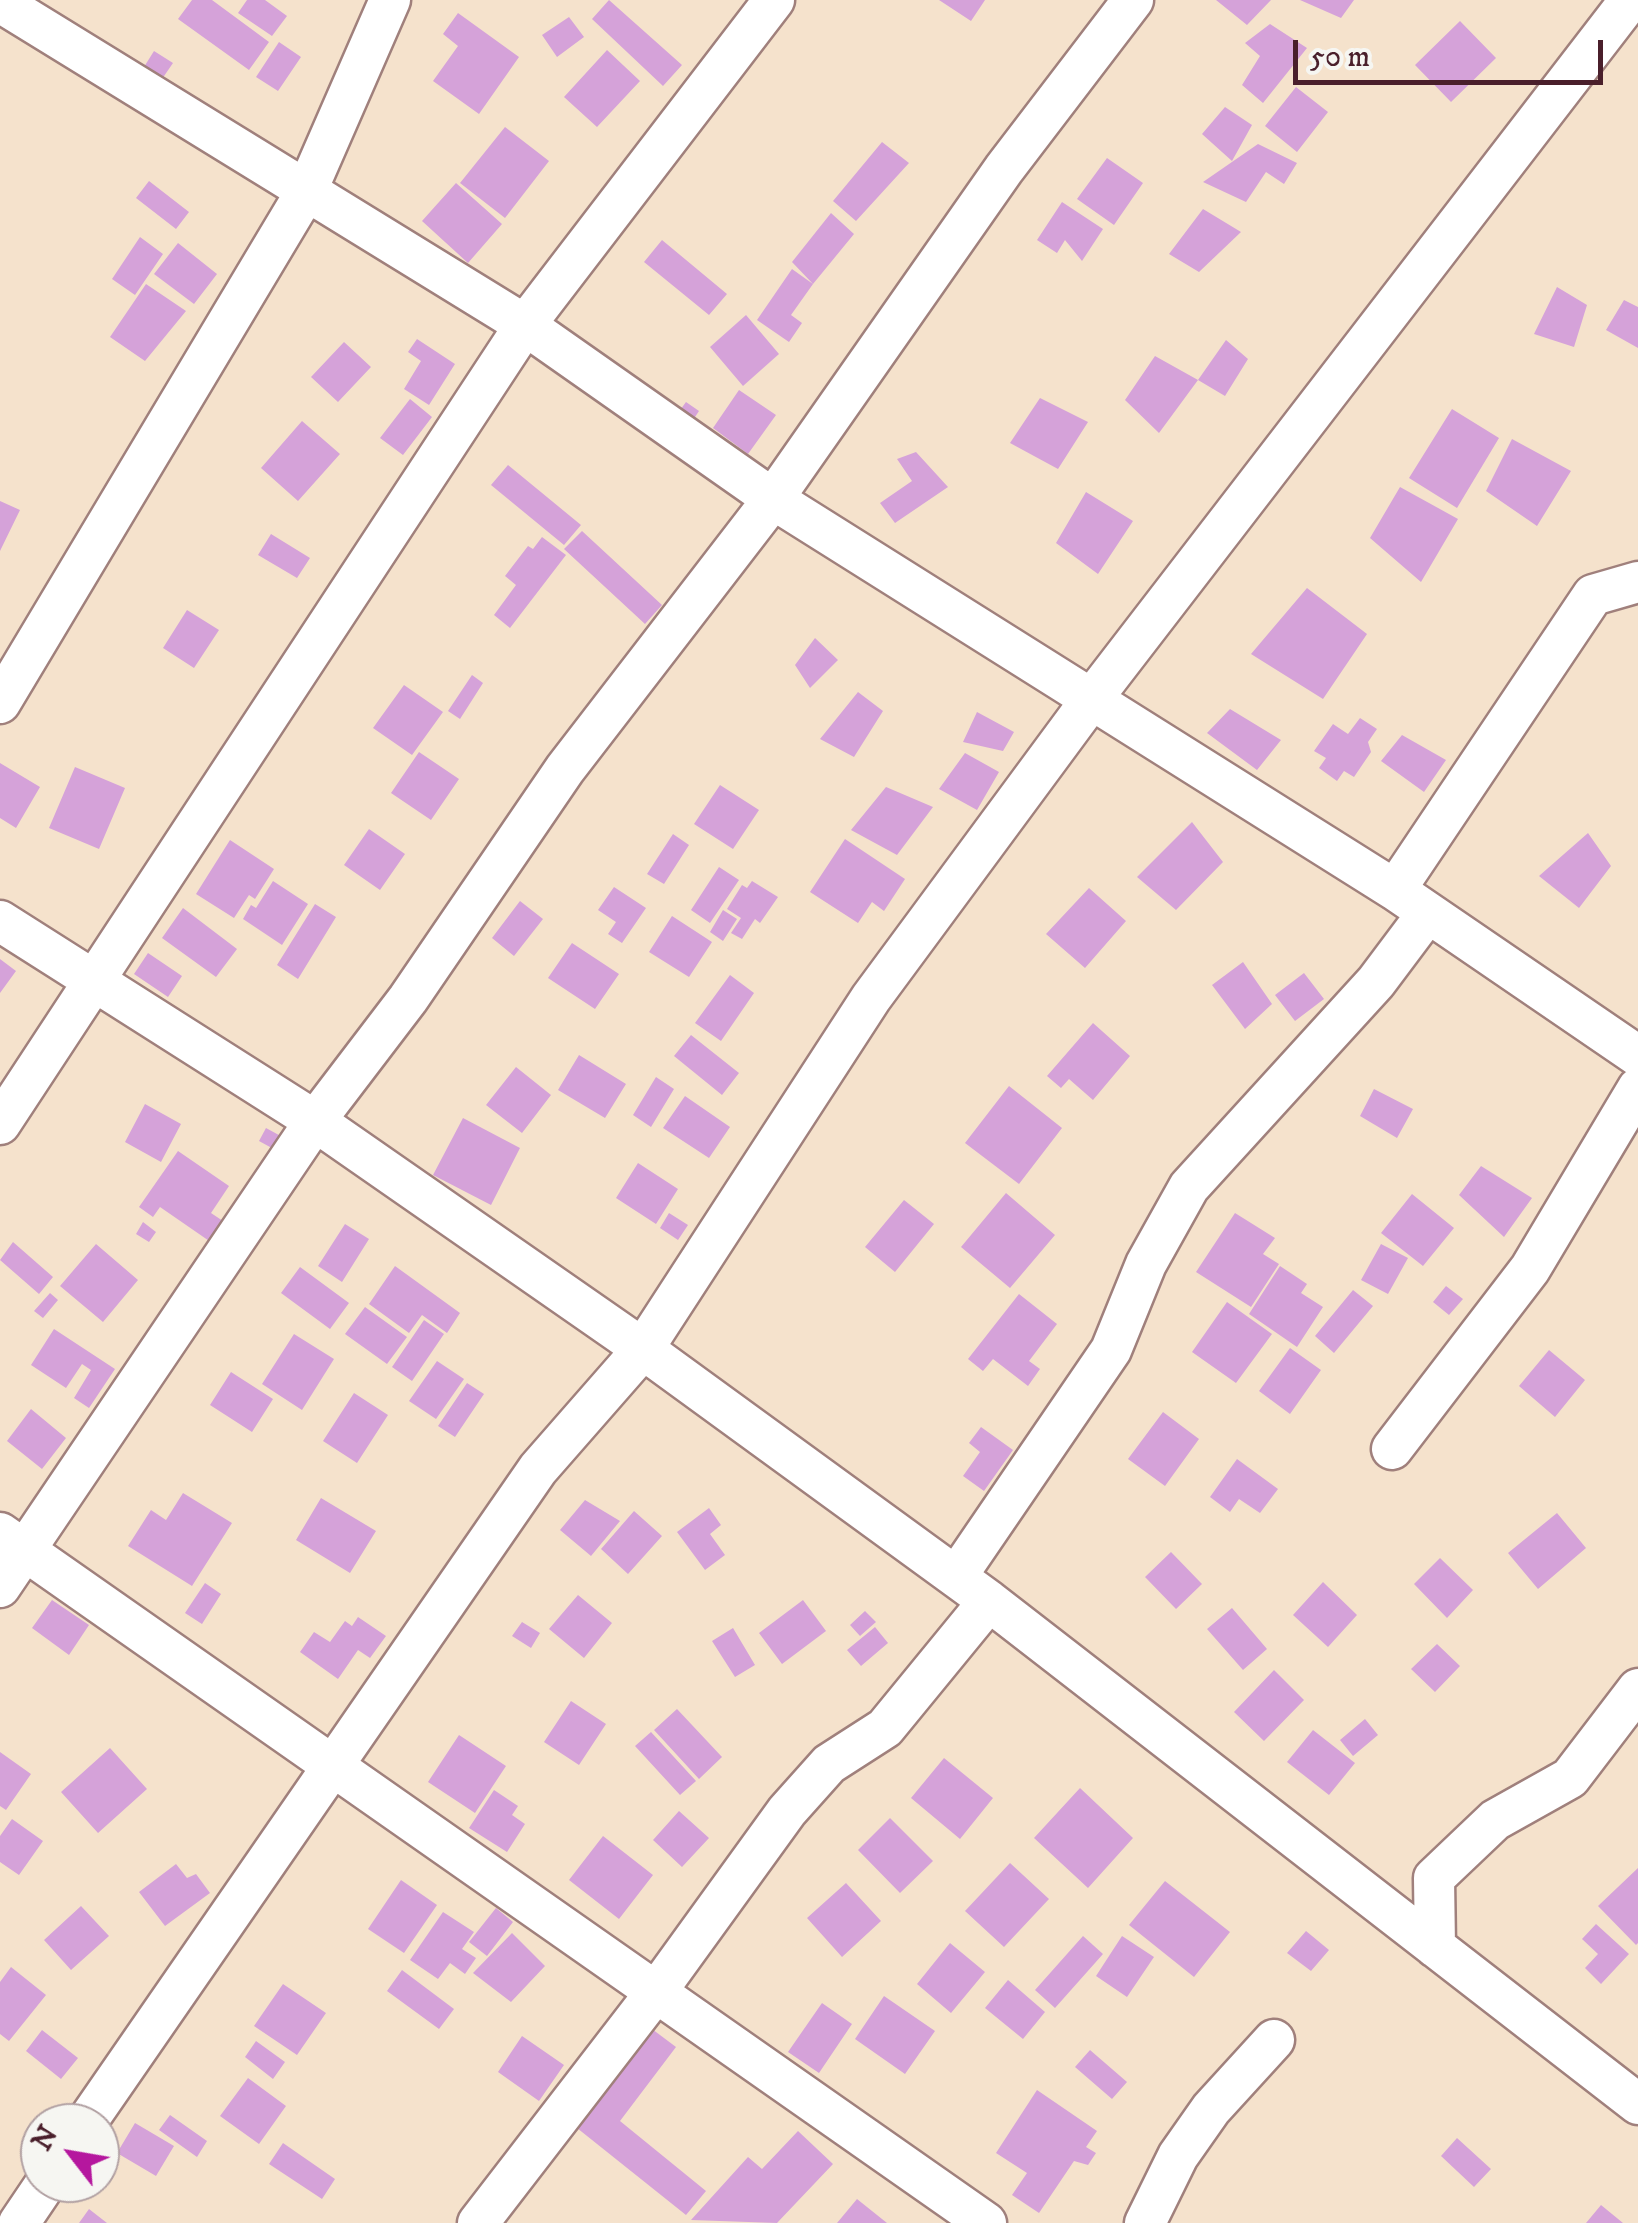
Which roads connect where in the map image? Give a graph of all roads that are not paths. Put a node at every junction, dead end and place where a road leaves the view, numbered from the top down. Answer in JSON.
{"nodes":[{"id":1,"x":390,"y":0,"type":"edge"},
{"id":2,"x":774,"y":0,"type":"edge"},
{"id":3,"x":1133,"y":0,"type":"edge"},
{"id":4,"x":1630,"y":0,"type":"edge"},
{"id":5,"x":0,"y":2,"type":"edge"},
{"id":6,"x":308,"y":190,"type":"junction"},
{"id":7,"x":525,"y":325,"type":"junction"},
{"id":8,"x":773,"y":500,"type":"junction"},
{"id":9,"x":1638,"y":582,"type":"edge"},
{"id":10,"x":1091,"y":700,"type":"junction"},
{"id":11,"x":0,"y":703,"type":"edge"},
{"id":12,"x":1411,"y":902,"type":"junction"},
{"id":13,"x":0,"y":921,"type":"edge"},
{"id":14,"x":91,"y":980,"type":"junction"},
{"id":15,"x":1638,"y":1056,"type":"edge"},
{"id":16,"x":1638,"y":1088,"type":"edge"},
{"id":17,"x":315,"y":1120,"type":"junction"},
{"id":18,"x":0,"y":1124,"type":"edge"},
{"id":19,"x":643,"y":1349,"type":"junction"},
{"id":20,"x":1392,"y":1449,"type":"dead end"},
{"id":21,"x":13,"y":1541,"type":"edge"},
{"id":22,"x":956,"y":1577,"type":"junction"},
{"id":23,"x":0,"y":1587,"type":"edge"},
{"id":24,"x":989,"y":1601,"type":"junction"},
{"id":25,"x":1638,"y":1689,"type":"edge"},
{"id":26,"x":330,"y":1764,"type":"junction"},
{"id":27,"x":1434,"y":1947,"type":"junction"},
{"id":28,"x":656,"y":1992,"type":"junction"},
{"id":29,"x":1274,"y":2040,"type":"dead end"},
{"id":30,"x":100,"y":2103,"type":"edge"},
{"id":31,"x":1638,"y":2104,"type":"edge"},
{"id":32,"x":478,"y":2223,"type":"edge"},
{"id":33,"x":986,"y":2223,"type":"edge"},
{"id":34,"x":1145,"y":2223,"type":"edge"}],
"edges":[{"from":1,"to":6,"type":"street"},
{"from":2,"to":7,"type":"street"},
{"from":3,"to":8,"type":"street"},
{"from":4,"to":10,"type":"street"},
{"from":5,"to":6,"type":"street"},
{"from":6,"to":7,"type":"street"},
{"from":6,"to":11,"type":"street"},
{"from":7,"to":8,"type":"street"},
{"from":7,"to":14,"type":"street"},
{"from":8,"to":10,"type":"street"},
{"from":8,"to":17,"type":"street"},
{"from":9,"to":12,"type":"street"},
{"from":10,"to":12,"type":"street"},
{"from":10,"to":19,"type":"street"},
{"from":12,"to":15,"type":"street"},
{"from":12,"to":22,"type":"street"},
{"from":13,"to":14,"type":"street"},
{"from":14,"to":17,"type":"street"},
{"from":14,"to":18,"type":"street"},
{"from":16,"to":20,"type":"street"},
{"from":17,"to":19,"type":"street"},
{"from":17,"to":21,"type":"street"},
{"from":19,"to":22,"type":"street"},
{"from":19,"to":26,"type":"street"},
{"from":21,"to":23,"type":"street"},
{"from":21,"to":26,"type":"street"},
{"from":22,"to":24,"type":"street"},
{"from":24,"to":27,"type":"street"},
{"from":24,"to":28,"type":"street"},
{"from":25,"to":27,"type":"street"},
{"from":26,"to":28,"type":"street"},
{"from":26,"to":30,"type":"street"},
{"from":27,"to":31,"type":"street"},
{"from":28,"to":32,"type":"street"},
{"from":28,"to":33,"type":"street"},
{"from":29,"to":34,"type":"street"}]}
